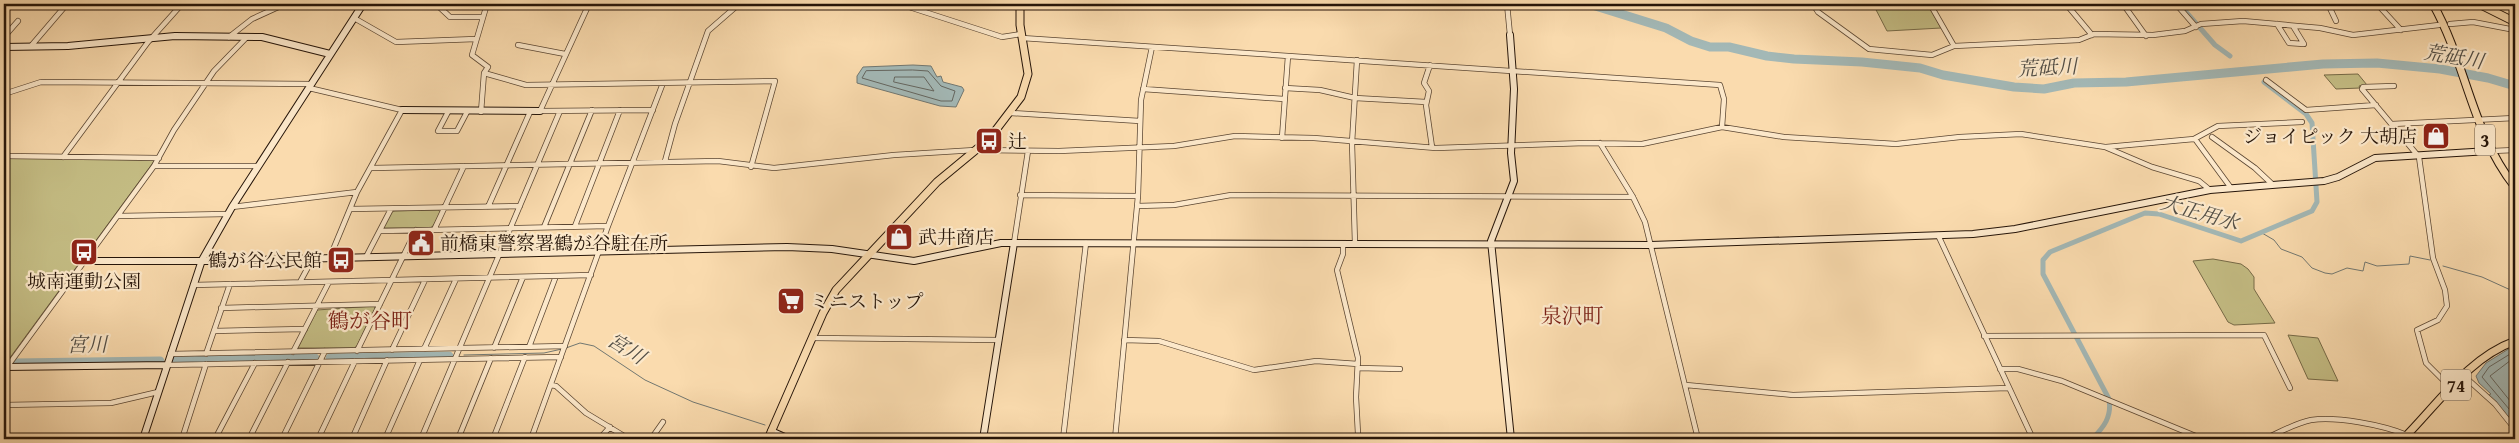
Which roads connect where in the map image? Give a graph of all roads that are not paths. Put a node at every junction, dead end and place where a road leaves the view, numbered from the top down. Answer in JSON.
{"nodes":[{"id":1,"x":67,"y":4,"type":"edge"},
{"id":2,"x":182,"y":4,"type":"edge"},
{"id":3,"x":285,"y":4,"type":"edge"},
{"id":4,"x":363,"y":4,"type":"edge"},
{"id":5,"x":436,"y":4,"type":"edge"},
{"id":6,"x":487,"y":4,"type":"edge"},
{"id":7,"x":589,"y":4,"type":"edge"},
{"id":8,"x":738,"y":4,"type":"edge"},
{"id":9,"x":900,"y":4,"type":"edge"},
{"id":10,"x":1020,"y":4,"type":"edge"},
{"id":11,"x":1507,"y":4,"type":"edge"},
{"id":12,"x":1813,"y":4,"type":"edge"},
{"id":13,"x":1930,"y":4,"type":"edge"},
{"id":14,"x":2066,"y":4,"type":"edge"},
{"id":15,"x":2122,"y":4,"type":"edge"},
{"id":16,"x":2176,"y":4,"type":"edge"},
{"id":17,"x":2328,"y":4,"type":"edge"},
{"id":18,"x":2377,"y":4,"type":"edge"},
{"id":19,"x":2433,"y":4,"type":"edge"},
{"id":20,"x":2479,"y":4,"type":"edge"},
{"id":21,"x":481,"y":17,"type":"junction"},
{"id":22,"x":354,"y":18,"type":"junction"},
{"id":23,"x":18,"y":21,"type":"dead end"},
{"id":24,"x":2336,"y":21,"type":"dead end"},
{"id":25,"x":2515,"y":22,"type":"edge"},
{"id":26,"x":2278,"y":24,"type":"junction"},
{"id":27,"x":2450,"y":24,"type":"dead end"},
{"id":28,"x":2439,"y":25,"type":"dead end"},
{"id":29,"x":2198,"y":26,"type":"junction"},
{"id":30,"x":2294,"y":26,"type":"junction"},
{"id":31,"x":2401,"y":30,"type":"junction"},
{"id":32,"x":2515,"y":30,"type":"edge"},
{"id":33,"x":1510,"y":35,"type":"joint"},
{"id":34,"x":2092,"y":35,"type":"junction"},
{"id":35,"x":1022,"y":36,"type":"junction"},
{"id":36,"x":2146,"y":36,"type":"junction"},
{"id":37,"x":4,"y":37,"type":"edge"},
{"id":38,"x":228,"y":37,"type":"junction"},
{"id":39,"x":247,"y":37,"type":"junction"},
{"id":40,"x":152,"y":38,"type":"junction"},
{"id":41,"x":476,"y":39,"type":"junction"},
{"id":42,"x":518,"y":45,"type":"dead end"},
{"id":43,"x":31,"y":46,"type":"junction"},
{"id":44,"x":1954,"y":46,"type":"junction"},
{"id":45,"x":4,"y":47,"type":"edge"},
{"id":46,"x":1152,"y":47,"type":"junction"},
{"id":47,"x":330,"y":54,"type":"junction"},
{"id":48,"x":566,"y":54,"type":"junction"},
{"id":49,"x":1288,"y":56,"type":"junction"},
{"id":50,"x":1357,"y":60,"type":"junction"},
{"id":51,"x":1430,"y":65,"type":"junction"},
{"id":52,"x":1513,"y":71,"type":"junction"},
{"id":53,"x":484,"y":73,"type":"junction"},
{"id":54,"x":2266,"y":80,"type":"dead end"},
{"id":55,"x":119,"y":82,"type":"junction"},
{"id":56,"x":207,"y":82,"type":"junction"},
{"id":57,"x":690,"y":82,"type":"junction"},
{"id":58,"x":663,"y":83,"type":"junction"},
{"id":59,"x":552,"y":85,"type":"junction"},
{"id":60,"x":310,"y":86,"type":"junction"},
{"id":61,"x":2394,"y":86,"type":"dead end"},
{"id":62,"x":1285,"y":88,"type":"junction"},
{"id":63,"x":1143,"y":89,"type":"junction"},
{"id":64,"x":4,"y":94,"type":"edge"},
{"id":65,"x":1355,"y":98,"type":"junction"},
{"id":66,"x":1284,"y":99,"type":"junction"},
{"id":67,"x":1426,"y":102,"type":"junction"},
{"id":68,"x":2376,"y":105,"type":"junction"},
{"id":69,"x":402,"y":110,"type":"junction"},
{"id":70,"x":592,"y":110,"type":"junction"},
{"id":71,"x":620,"y":110,"type":"junction"},
{"id":72,"x":652,"y":110,"type":"junction"},
{"id":73,"x":560,"y":111,"type":"junction"},
{"id":74,"x":448,"y":112,"type":"junction"},
{"id":75,"x":467,"y":112,"type":"junction"},
{"id":76,"x":481,"y":112,"type":"junction"},
{"id":77,"x":530,"y":112,"type":"junction"},
{"id":78,"x":540,"y":112,"type":"junction"},
{"id":79,"x":1010,"y":114,"type":"junction"},
{"id":80,"x":2515,"y":118,"type":"edge"},
{"id":81,"x":2478,"y":120,"type":"junction"},
{"id":82,"x":1140,"y":121,"type":"junction"},
{"id":83,"x":2302,"y":122,"type":"dead end"},
{"id":84,"x":2392,"y":124,"type":"junction"},
{"id":85,"x":1722,"y":127,"type":"junction"},
{"id":86,"x":2212,"y":136,"type":"dead end"},
{"id":87,"x":1282,"y":138,"type":"junction"},
{"id":88,"x":2195,"y":139,"type":"junction"},
{"id":89,"x":1352,"y":143,"type":"junction"},
{"id":90,"x":1600,"y":143,"type":"junction"},
{"id":91,"x":1512,"y":146,"type":"junction"},
{"id":92,"x":1140,"y":147,"type":"junction"},
{"id":93,"x":1432,"y":147,"type":"junction"},
{"id":94,"x":2105,"y":147,"type":"junction"},
{"id":95,"x":975,"y":150,"type":"junction"},
{"id":96,"x":2515,"y":150,"type":"edge"},
{"id":97,"x":1028,"y":151,"type":"junction"},
{"id":98,"x":2489,"y":151,"type":"junction"},
{"id":99,"x":2417,"y":154,"type":"junction"},
{"id":100,"x":4,"y":156,"type":"edge"},
{"id":101,"x":63,"y":157,"type":"junction"},
{"id":102,"x":159,"y":158,"type":"junction"},
{"id":103,"x":665,"y":161,"type":"junction"},
{"id":104,"x":599,"y":163,"type":"junction"},
{"id":105,"x":632,"y":163,"type":"junction"},
{"id":106,"x":537,"y":164,"type":"junction"},
{"id":107,"x":569,"y":164,"type":"junction"},
{"id":108,"x":154,"y":166,"type":"junction"},
{"id":109,"x":258,"y":166,"type":"junction"},
{"id":110,"x":464,"y":166,"type":"junction"},
{"id":111,"x":507,"y":166,"type":"junction"},
{"id":112,"x":751,"y":166,"type":"junction"},
{"id":113,"x":372,"y":168,"type":"junction"},
{"id":114,"x":2312,"y":182,"type":"joint"},
{"id":115,"x":2272,"y":184,"type":"junction"},
{"id":116,"x":2515,"y":187,"type":"edge"},
{"id":117,"x":2230,"y":188,"type":"junction"},
{"id":118,"x":2210,"y":190,"type":"junction"},
{"id":119,"x":357,"y":192,"type":"junction"},
{"id":120,"x":1020,"y":195,"type":"junction"},
{"id":121,"x":1353,"y":195,"type":"junction"},
{"id":122,"x":1138,"y":196,"type":"junction"},
{"id":123,"x":1508,"y":197,"type":"junction"},
{"id":124,"x":1633,"y":197,"type":"junction"},
{"id":125,"x":520,"y":206,"type":"junction"},
{"id":126,"x":1137,"y":206,"type":"junction"},
{"id":127,"x":232,"y":207,"type":"junction"},
{"id":128,"x":488,"y":207,"type":"junction"},
{"id":129,"x":444,"y":208,"type":"junction"},
{"id":130,"x":391,"y":209,"type":"junction"},
{"id":131,"x":350,"y":210,"type":"junction"},
{"id":132,"x":227,"y":214,"type":"junction"},
{"id":133,"x":118,"y":216,"type":"junction"},
{"id":134,"x":575,"y":226,"type":"junction"},
{"id":135,"x":608,"y":226,"type":"junction"},
{"id":136,"x":544,"y":227,"type":"junction"},
{"id":137,"x":510,"y":228,"type":"junction"},
{"id":138,"x":416,"y":230,"type":"junction"},
{"id":139,"x":434,"y":230,"type":"junction"},
{"id":140,"x":380,"y":231,"type":"junction"},
{"id":141,"x":1938,"y":236,"type":"junction"},
{"id":142,"x":1014,"y":243,"type":"junction"},
{"id":143,"x":1086,"y":243,"type":"junction"},
{"id":144,"x":1132,"y":243,"type":"junction"},
{"id":145,"x":1343,"y":244,"type":"junction"},
{"id":146,"x":1355,"y":244,"type":"junction"},
{"id":147,"x":1651,"y":245,"type":"junction"},
{"id":148,"x":1492,"y":246,"type":"junction"},
{"id":149,"x":599,"y":251,"type":"junction"},
{"id":150,"x":499,"y":254,"type":"junction"},
{"id":151,"x":868,"y":255,"type":"junction"},
{"id":152,"x":403,"y":256,"type":"junction"},
{"id":153,"x":330,"y":257,"type":"junction"},
{"id":154,"x":366,"y":257,"type":"junction"},
{"id":155,"x":313,"y":258,"type":"junction"},
{"id":156,"x":202,"y":260,"type":"junction"},
{"id":157,"x":84,"y":261,"type":"junction"},
{"id":158,"x":591,"y":275,"type":"junction"},
{"id":159,"x":556,"y":276,"type":"junction"},
{"id":160,"x":523,"y":277,"type":"junction"},
{"id":161,"x":489,"y":278,"type":"junction"},
{"id":162,"x":456,"y":279,"type":"junction"},
{"id":163,"x":425,"y":280,"type":"junction"},
{"id":164,"x":391,"y":281,"type":"junction"},
{"id":165,"x":300,"y":282,"type":"junction"},
{"id":166,"x":329,"y":282,"type":"junction"},
{"id":167,"x":230,"y":284,"type":"junction"},
{"id":168,"x":193,"y":285,"type":"junction"},
{"id":169,"x":380,"y":304,"type":"junction"},
{"id":170,"x":317,"y":305,"type":"junction"},
{"id":171,"x":221,"y":308,"type":"junction"},
{"id":172,"x":305,"y":329,"type":"junction"},
{"id":173,"x":214,"y":331,"type":"junction"},
{"id":174,"x":1984,"y":336,"type":"junction"},
{"id":175,"x":812,"y":338,"type":"junction"},
{"id":176,"x":999,"y":340,"type":"junction"},
{"id":177,"x":1124,"y":340,"type":"junction"},
{"id":178,"x":2515,"y":340,"type":"edge"},
{"id":179,"x":529,"y":346,"type":"junction"},
{"id":180,"x":565,"y":346,"type":"junction"},
{"id":181,"x":458,"y":348,"type":"junction"},
{"id":182,"x":494,"y":348,"type":"junction"},
{"id":183,"x":424,"y":349,"type":"junction"},
{"id":184,"x":392,"y":350,"type":"junction"},
{"id":185,"x":325,"y":351,"type":"junction"},
{"id":186,"x":357,"y":351,"type":"junction"},
{"id":187,"x":293,"y":352,"type":"junction"},
{"id":188,"x":170,"y":354,"type":"junction"},
{"id":189,"x":206,"y":354,"type":"junction"},
{"id":190,"x":561,"y":357,"type":"junction"},
{"id":191,"x":491,"y":358,"type":"junction"},
{"id":192,"x":525,"y":358,"type":"junction"},
{"id":193,"x":455,"y":359,"type":"junction"},
{"id":194,"x":387,"y":360,"type":"junction"},
{"id":195,"x":420,"y":360,"type":"junction"},
{"id":196,"x":355,"y":361,"type":"junction"},
{"id":197,"x":288,"y":362,"type":"junction"},
{"id":198,"x":320,"y":362,"type":"junction"},
{"id":199,"x":255,"y":363,"type":"junction"},
{"id":200,"x":167,"y":364,"type":"junction"},
{"id":201,"x":206,"y":364,"type":"junction"},
{"id":202,"x":1358,"y":366,"type":"junction"},
{"id":203,"x":5,"y":367,"type":"edge"},
{"id":204,"x":1400,"y":369,"type":"dead end"},
{"id":205,"x":2000,"y":369,"type":"junction"},
{"id":206,"x":2464,"y":376,"type":"junction"},
{"id":207,"x":551,"y":385,"type":"junction"},
{"id":208,"x":1686,"y":385,"type":"junction"},
{"id":209,"x":2008,"y":388,"type":"junction"},
{"id":210,"x":2290,"y":388,"type":"dead end"},
{"id":211,"x":2452,"y":388,"type":"junction"},
{"id":212,"x":158,"y":392,"type":"junction"},
{"id":213,"x":4,"y":405,"type":"edge"},
{"id":214,"x":663,"y":422,"type":"dead end"},
{"id":215,"x":610,"y":427,"type":"junction"},
{"id":216,"x":2515,"y":429,"type":"edge"},
{"id":217,"x":771,"y":430,"type":"junction"},
{"id":218,"x":2405,"y":437,"type":"edge"},
{"id":219,"x":1356,"y":438,"type":"edge"},
{"id":220,"x":143,"y":439,"type":"edge"},
{"id":221,"x":182,"y":439,"type":"edge"},
{"id":222,"x":215,"y":439,"type":"edge"},
{"id":223,"x":249,"y":439,"type":"edge"},
{"id":224,"x":282,"y":439,"type":"edge"},
{"id":225,"x":318,"y":439,"type":"edge"},
{"id":226,"x":352,"y":439,"type":"edge"},
{"id":227,"x":385,"y":439,"type":"edge"},
{"id":228,"x":421,"y":439,"type":"edge"},
{"id":229,"x":458,"y":439,"type":"edge"},
{"id":230,"x":493,"y":439,"type":"edge"},
{"id":231,"x":531,"y":439,"type":"edge"},
{"id":232,"x":599,"y":439,"type":"edge"},
{"id":233,"x":629,"y":439,"type":"edge"},
{"id":234,"x":651,"y":439,"type":"edge"},
{"id":235,"x":768,"y":439,"type":"edge"},
{"id":236,"x":789,"y":439,"type":"edge"},
{"id":237,"x":983,"y":439,"type":"edge"},
{"id":238,"x":1063,"y":439,"type":"edge"},
{"id":239,"x":1115,"y":439,"type":"edge"},
{"id":240,"x":1363,"y":439,"type":"edge"},
{"id":241,"x":1511,"y":439,"type":"edge"},
{"id":242,"x":1698,"y":439,"type":"edge"},
{"id":243,"x":2032,"y":439,"type":"edge"},
{"id":244,"x":2203,"y":439,"type":"edge"},
{"id":245,"x":2264,"y":439,"type":"edge"}],
"edges":[{"from":1,"to":43,"type":"street"},
{"from":2,"to":40,"type":"street"},
{"from":3,"to":38,"type":"street"},
{"from":4,"to":22,"type":"street"},
{"from":5,"to":21,"type":"street"},
{"from":6,"to":21,"type":"street"},
{"from":7,"to":48,"type":"street"},
{"from":8,"to":57,"type":"street"},
{"from":9,"to":35,"type":"street"},
{"from":10,"to":35,"type":"main road"},
{"from":11,"to":33,"type":"street"},
{"from":12,"to":44,"type":"street"},
{"from":13,"to":44,"type":"street"},
{"from":14,"to":34,"type":"street"},
{"from":15,"to":36,"type":"street"},
{"from":16,"to":29,"type":"street"},
{"from":17,"to":24,"type":"street"},
{"from":18,"to":31,"type":"street"},
{"from":19,"to":81,"type":"main road","number":"3"},
{"from":20,"to":25,"type":"main road"},
{"from":21,"to":41,"type":"street"},
{"from":22,"to":41,"type":"street"},
{"from":22,"to":47,"type":"street"},
{"from":23,"to":37,"type":"street"},
{"from":26,"to":29,"type":"street"},
{"from":26,"to":30,"type":"street"},
{"from":26,"to":30,"type":"street"},
{"from":27,"to":32,"type":"street"},
{"from":28,"to":31,"type":"street"},
{"from":29,"to":36,"type":"street"},
{"from":30,"to":31,"type":"street"},
{"from":33,"to":52,"type":"street"},
{"from":34,"to":36,"type":"street"},
{"from":34,"to":44,"type":"street"},
{"from":35,"to":46,"type":"street"},
{"from":35,"to":79,"type":"main road"},
{"from":38,"to":39,"type":"street"},
{"from":38,"to":40,"type":"street"},
{"from":39,"to":47,"type":"street"},
{"from":39,"to":56,"type":"street"},
{"from":40,"to":43,"type":"street"},
{"from":40,"to":55,"type":"street"},
{"from":41,"to":53,"type":"street"},
{"from":42,"to":48,"type":"street"},
{"from":43,"to":45,"type":"street"},
{"from":46,"to":49,"type":"street"},
{"from":46,"to":63,"type":"street"},
{"from":47,"to":60,"type":"street"},
{"from":48,"to":59,"type":"street"},
{"from":49,"to":50,"type":"street"},
{"from":49,"to":62,"type":"street"},
{"from":50,"to":51,"type":"street"},
{"from":50,"to":65,"type":"street"},
{"from":51,"to":52,"type":"street"},
{"from":51,"to":67,"type":"street"},
{"from":52,"to":85,"type":"street"},
{"from":52,"to":91,"type":"street"},
{"from":53,"to":59,"type":"street"},
{"from":53,"to":76,"type":"street"},
{"from":54,"to":68,"type":"street"},
{"from":55,"to":56,"type":"street"},
{"from":55,"to":64,"type":"street"},
{"from":55,"to":101,"type":"street"},
{"from":56,"to":60,"type":"street"},
{"from":56,"to":102,"type":"street"},
{"from":57,"to":58,"type":"street"},
{"from":57,"to":103,"type":"street"},
{"from":57,"to":112,"type":"street"},
{"from":58,"to":59,"type":"street"},
{"from":58,"to":72,"type":"street"},
{"from":59,"to":78,"type":"street"},
{"from":60,"to":69,"type":"street"},
{"from":60,"to":109,"type":"street"},
{"from":61,"to":68,"type":"street"},
{"from":62,"to":65,"type":"street"},
{"from":62,"to":66,"type":"street"},
{"from":63,"to":66,"type":"street"},
{"from":63,"to":82,"type":"street"},
{"from":65,"to":67,"type":"street"},
{"from":65,"to":89,"type":"street"},
{"from":66,"to":87,"type":"street"},
{"from":67,"to":93,"type":"street"},
{"from":68,"to":84,"type":"street"},
{"from":69,"to":74,"type":"street"},
{"from":69,"to":113,"type":"street"},
{"from":70,"to":71,"type":"street"},
{"from":70,"to":73,"type":"street"},
{"from":70,"to":107,"type":"street"},
{"from":71,"to":72,"type":"street"},
{"from":71,"to":104,"type":"street"},
{"from":72,"to":105,"type":"street"},
{"from":73,"to":78,"type":"street"},
{"from":73,"to":106,"type":"street"},
{"from":74,"to":75,"type":"street"},
{"from":74,"to":75,"type":"street"},
{"from":75,"to":76,"type":"street"},
{"from":76,"to":77,"type":"street"},
{"from":77,"to":78,"type":"street"},
{"from":77,"to":111,"type":"street"},
{"from":79,"to":82,"type":"street"},
{"from":79,"to":95,"type":"main road"},
{"from":80,"to":81,"type":"street"},
{"from":81,"to":84,"type":"street"},
{"from":81,"to":98,"type":"main road","number":"3"},
{"from":82,"to":92,"type":"street"},
{"from":83,"to":88,"type":"street"},
{"from":84,"to":99,"type":"street"},
{"from":85,"to":90,"type":"street"},
{"from":85,"to":94,"type":"street"},
{"from":86,"to":115,"type":"street"},
{"from":87,"to":89,"type":"street"},
{"from":87,"to":92,"type":"street"},
{"from":88,"to":94,"type":"street"},
{"from":88,"to":117,"type":"street"},
{"from":89,"to":93,"type":"street"},
{"from":89,"to":121,"type":"street"},
{"from":90,"to":91,"type":"street"},
{"from":90,"to":124,"type":"street"},
{"from":91,"to":93,"type":"street"},
{"from":91,"to":123,"type":"street"},
{"from":92,"to":97,"type":"street"},
{"from":92,"to":122,"type":"street"},
{"from":94,"to":118,"type":"street"},
{"from":95,"to":97,"type":"street"},
{"from":95,"to":112,"type":"street"},
{"from":95,"to":151,"type":"main road"},
{"from":96,"to":98,"type":"street"},
{"from":97,"to":120,"type":"street"},
{"from":98,"to":99,"type":"street"},
{"from":98,"to":116,"type":"main road","number":"3"},
{"from":99,"to":114,"type":"street"},
{"from":99,"to":211,"type":"street"},
{"from":100,"to":101,"type":"street"},
{"from":101,"to":102,"type":"street"},
{"from":102,"to":108,"type":"street"},
{"from":103,"to":105,"type":"street"},
{"from":103,"to":112,"type":"street"},
{"from":104,"to":105,"type":"street"},
{"from":104,"to":107,"type":"street"},
{"from":104,"to":134,"type":"street"},
{"from":105,"to":135,"type":"street"},
{"from":106,"to":107,"type":"street"},
{"from":106,"to":111,"type":"street"},
{"from":106,"to":125,"type":"street"},
{"from":107,"to":136,"type":"street"},
{"from":108,"to":109,"type":"street"},
{"from":108,"to":133,"type":"street"},
{"from":109,"to":127,"type":"street"},
{"from":110,"to":111,"type":"street"},
{"from":110,"to":113,"type":"street"},
{"from":110,"to":129,"type":"street"},
{"from":111,"to":128,"type":"street"},
{"from":113,"to":119,"type":"street"},
{"from":114,"to":115,"type":"street"},
{"from":115,"to":117,"type":"street"},
{"from":117,"to":118,"type":"street"},
{"from":118,"to":141,"type":"street"},
{"from":119,"to":127,"type":"street"},
{"from":119,"to":131,"type":"street"},
{"from":120,"to":122,"type":"street"},
{"from":120,"to":142,"type":"street"},
{"from":121,"to":123,"type":"street"},
{"from":121,"to":126,"type":"street"},
{"from":121,"to":146,"type":"street"},
{"from":122,"to":126,"type":"street"},
{"from":123,"to":124,"type":"street"},
{"from":123,"to":148,"type":"street"},
{"from":124,"to":147,"type":"street"},
{"from":125,"to":128,"type":"street"},
{"from":125,"to":137,"type":"street"},
{"from":126,"to":144,"type":"street"},
{"from":127,"to":132,"type":"street"},
{"from":128,"to":129,"type":"street"},
{"from":129,"to":130,"type":"street"},
{"from":129,"to":139,"type":"street"},
{"from":130,"to":131,"type":"street"},
{"from":130,"to":140,"type":"street"},
{"from":131,"to":153,"type":"street"},
{"from":132,"to":133,"type":"street"},
{"from":132,"to":156,"type":"street"},
{"from":133,"to":157,"type":"street"},
{"from":134,"to":135,"type":"street"},
{"from":134,"to":136,"type":"street"},
{"from":135,"to":149,"type":"street"},
{"from":136,"to":137,"type":"street"},
{"from":137,"to":139,"type":"street"},
{"from":137,"to":150,"type":"street"},
{"from":138,"to":139,"type":"street"},
{"from":138,"to":140,"type":"street"},
{"from":138,"to":152,"type":"street"},
{"from":140,"to":154,"type":"street"},
{"from":141,"to":147,"type":"street"},
{"from":141,"to":174,"type":"street"},
{"from":142,"to":143,"type":"street"},
{"from":142,"to":151,"type":"street"},
{"from":142,"to":176,"type":"street"},
{"from":143,"to":144,"type":"street"},
{"from":143,"to":238,"type":"street"},
{"from":144,"to":145,"type":"street"},
{"from":144,"to":177,"type":"street"},
{"from":145,"to":146,"type":"street"},
{"from":145,"to":202,"type":"street"},
{"from":146,"to":148,"type":"street"},
{"from":147,"to":148,"type":"street"},
{"from":147,"to":208,"type":"street"},
{"from":148,"to":241,"type":"street"},
{"from":149,"to":150,"type":"street"},
{"from":149,"to":151,"type":"street"},
{"from":149,"to":158,"type":"street"},
{"from":150,"to":152,"type":"street"},
{"from":150,"to":161,"type":"street"},
{"from":151,"to":175,"type":"main road"},
{"from":152,"to":154,"type":"street"},
{"from":152,"to":164,"type":"street"},
{"from":153,"to":154,"type":"street"},
{"from":153,"to":155,"type":"street"},
{"from":155,"to":156,"type":"street"},
{"from":155,"to":165,"type":"street"},
{"from":156,"to":157,"type":"street"},
{"from":156,"to":168,"type":"street"},
{"from":157,"to":203,"type":"street"},
{"from":158,"to":159,"type":"street"},
{"from":158,"to":180,"type":"street"},
{"from":159,"to":160,"type":"street"},
{"from":159,"to":179,"type":"street"},
{"from":160,"to":161,"type":"street"},
{"from":160,"to":182,"type":"street"},
{"from":161,"to":162,"type":"street"},
{"from":161,"to":181,"type":"street"},
{"from":162,"to":163,"type":"street"},
{"from":162,"to":183,"type":"street"},
{"from":163,"to":164,"type":"street"},
{"from":163,"to":184,"type":"street"},
{"from":164,"to":166,"type":"street"},
{"from":164,"to":169,"type":"street"},
{"from":165,"to":166,"type":"street"},
{"from":165,"to":167,"type":"street"},
{"from":166,"to":170,"type":"street"},
{"from":167,"to":168,"type":"street"},
{"from":167,"to":171,"type":"street"},
{"from":168,"to":188,"type":"street"},
{"from":169,"to":170,"type":"street"},
{"from":169,"to":186,"type":"street"},
{"from":170,"to":171,"type":"street"},
{"from":170,"to":172,"type":"street"},
{"from":171,"to":173,"type":"street"},
{"from":172,"to":173,"type":"street"},
{"from":172,"to":187,"type":"street"},
{"from":173,"to":189,"type":"street"},
{"from":174,"to":205,"type":"street"},
{"from":174,"to":210,"type":"street"},
{"from":175,"to":176,"type":"street"},
{"from":175,"to":217,"type":"main road"},
{"from":176,"to":237,"type":"street"},
{"from":177,"to":202,"type":"street"},
{"from":177,"to":239,"type":"street"},
{"from":178,"to":206,"type":"main road","number":"74"},
{"from":179,"to":180,"type":"street"},
{"from":179,"to":182,"type":"street"},
{"from":180,"to":190,"type":"street"},
{"from":181,"to":182,"type":"street"},
{"from":181,"to":183,"type":"street"},
{"from":181,"to":193,"type":"street"},
{"from":183,"to":184,"type":"street"},
{"from":184,"to":186,"type":"street"},
{"from":185,"to":186,"type":"street"},
{"from":185,"to":187,"type":"street"},
{"from":185,"to":198,"type":"street"},
{"from":187,"to":189,"type":"street"},
{"from":188,"to":189,"type":"street"},
{"from":188,"to":200,"type":"street"},
{"from":190,"to":192,"type":"street"},
{"from":190,"to":207,"type":"street"},
{"from":191,"to":192,"type":"street"},
{"from":191,"to":193,"type":"street"},
{"from":191,"to":229,"type":"street"},
{"from":192,"to":230,"type":"street"},
{"from":193,"to":195,"type":"street"},
{"from":193,"to":228,"type":"street"},
{"from":194,"to":195,"type":"street"},
{"from":194,"to":196,"type":"street"},
{"from":194,"to":226,"type":"street"},
{"from":195,"to":227,"type":"street"},
{"from":196,"to":198,"type":"street"},
{"from":196,"to":225,"type":"street"},
{"from":197,"to":198,"type":"street"},
{"from":197,"to":199,"type":"street"},
{"from":197,"to":223,"type":"street"},
{"from":198,"to":224,"type":"street"},
{"from":199,"to":201,"type":"street"},
{"from":199,"to":222,"type":"street"},
{"from":200,"to":201,"type":"street"},
{"from":200,"to":203,"type":"street"},
{"from":200,"to":212,"type":"street"},
{"from":201,"to":221,"type":"street"},
{"from":202,"to":204,"type":"street"},
{"from":202,"to":219,"type":"street"},
{"from":205,"to":209,"type":"street"},
{"from":205,"to":244,"type":"street"},
{"from":206,"to":211,"type":"main road","number":"74"},
{"from":206,"to":216,"type":"street"},
{"from":207,"to":215,"type":"street"},
{"from":207,"to":231,"type":"street"},
{"from":208,"to":209,"type":"street"},
{"from":208,"to":242,"type":"street"},
{"from":209,"to":243,"type":"street"},
{"from":211,"to":218,"type":"main road","number":"74"},
{"from":212,"to":213,"type":"street"},
{"from":212,"to":220,"type":"street"},
{"from":214,"to":234,"type":"street"},
{"from":215,"to":232,"type":"street"},
{"from":215,"to":233,"type":"street"},
{"from":217,"to":235,"type":"main road"},
{"from":217,"to":236,"type":"street"},
{"from":218,"to":245,"type":"street"},
{"from":219,"to":240,"type":"street"}]}
